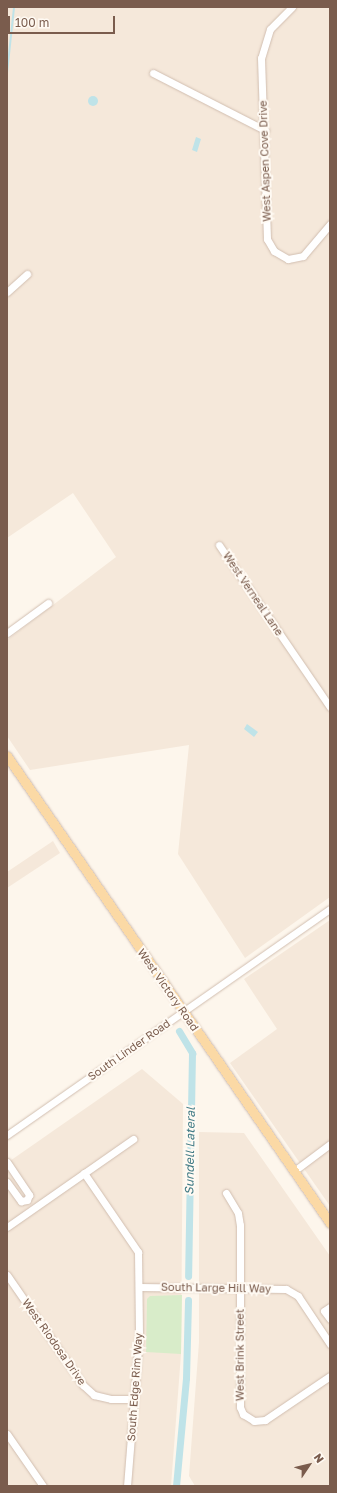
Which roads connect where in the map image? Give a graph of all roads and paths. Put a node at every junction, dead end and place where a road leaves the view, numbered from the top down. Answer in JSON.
{"nodes":[{"id":1,"x":292,"y":7,"type":"edge"},
{"id":2,"x":153,"y":73,"type":"dead end"},
{"id":3,"x":265,"y":130,"type":"junction"},
{"id":4,"x":330,"y":224,"type":"edge"},
{"id":5,"x":27,"y":274,"type":"dead end"},
{"id":6,"x":7,"y":292,"type":"edge"},
{"id":7,"x":219,"y":545,"type":"dead end"},
{"id":8,"x":48,"y":603,"type":"dead end"},
{"id":9,"x":7,"y":633,"type":"edge"},
{"id":10,"x":330,"y":707,"type":"edge"},
{"id":11,"x":7,"y":756,"type":"edge"},
{"id":12,"x":330,"y":909,"type":"edge"},
{"id":13,"x":183,"y":1012,"type":"junction"},
{"id":14,"x":7,"y":1135,"type":"edge"},
{"id":15,"x":133,"y":1139,"type":"dead end"},
{"id":16,"x":330,"y":1144,"type":"edge"},
{"id":17,"x":7,"y":1162,"type":"edge"},
{"id":18,"x":294,"y":1171,"type":"junction"},
{"id":19,"x":84,"y":1173,"type":"junction"},
{"id":20,"x":7,"y":1182,"type":"edge"},
{"id":21,"x":226,"y":1193,"type":"dead end"},
{"id":22,"x":27,"y":1200,"type":"junction"},
{"id":23,"x":33,"y":1209,"type":"junction"},
{"id":24,"x":330,"y":1223,"type":"edge"},
{"id":25,"x":7,"y":1227,"type":"edge"},
{"id":26,"x":7,"y":1275,"type":"edge"},
{"id":27,"x":139,"y":1287,"type":"junction"},
{"id":28,"x":240,"y":1288,"type":"junction"},
{"id":29,"x":330,"y":1307,"type":"edge"},
{"id":30,"x":328,"y":1318,"type":"edge"},
{"id":31,"x":316,"y":1323,"type":"junction"},
{"id":32,"x":330,"y":1344,"type":"edge"},
{"id":33,"x":330,"y":1376,"type":"edge"},
{"id":34,"x":134,"y":1399,"type":"junction"},
{"id":35,"x":7,"y":1434,"type":"edge"},
{"id":36,"x":43,"y":1486,"type":"edge"},
{"id":37,"x":127,"y":1486,"type":"edge"}],
"edges":[{"from":1,"to":3,"type":"street","name":"West Aspen Cove Drive"},
{"from":2,"to":3,"type":"street"},
{"from":3,"to":4,"type":"street","name":"West Aspen Cove Drive"},
{"from":5,"to":6,"type":"street"},
{"from":7,"to":10,"type":"street","name":"West Verneal Lane"},
{"from":8,"to":9,"type":"street"},
{"from":11,"to":13,"type":"main road","name":"West Victory Road"},
{"from":12,"to":13,"type":"street","name":"South Linder Road"},
{"from":13,"to":14,"type":"street","name":"South Linder Road"},
{"from":13,"to":18,"type":"main road","name":"West Victory Road"},
{"from":15,"to":19,"type":"street"},
{"from":16,"to":18,"type":"street"},
{"from":17,"to":22,"type":"street"},
{"from":18,"to":24,"type":"main road","name":"West Victory Road"},
{"from":19,"to":23,"type":"street"},
{"from":19,"to":27,"type":"street","name":"South Edge Rim Way"},
{"from":20,"to":22,"type":"street"},
{"from":21,"to":28,"type":"street","name":"West Brink Street"},
{"from":22,"to":23,"type":"street"},
{"from":23,"to":25,"type":"street"},
{"from":26,"to":34,"type":"street","name":"West Riodosa Drive"},
{"from":27,"to":28,"type":"street","name":"South Large Hill Way"},
{"from":27,"to":34,"type":"street","name":"South Edge Rim Way"},
{"from":28,"to":31,"type":"street","name":"South Large Hill Way"},
{"from":28,"to":33,"type":"street","name":"West Brink Street"},
{"from":29,"to":30,"type":"street"},
{"from":30,"to":31,"type":"street"},
{"from":31,"to":32,"type":"street"},
{"from":34,"to":37,"type":"street","name":"South Edge Rim Way"},
{"from":35,"to":36,"type":"street"}]}
